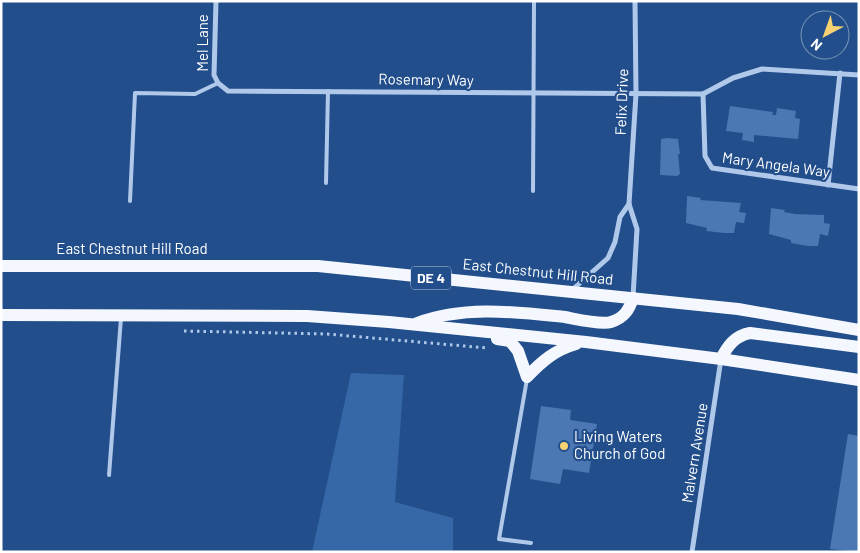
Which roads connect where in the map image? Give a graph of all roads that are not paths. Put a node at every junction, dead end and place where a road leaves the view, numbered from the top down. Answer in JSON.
{"nodes":[{"id":1,"x":216,"y":1,"type":"edge"},
{"id":2,"x":534,"y":1,"type":"edge"},
{"id":3,"x":635,"y":1,"type":"edge"},
{"id":4,"x":840,"y":73,"type":"junction"},
{"id":5,"x":859,"y":75,"type":"edge"},
{"id":6,"x":218,"y":83,"type":"junction"},
{"id":7,"x":328,"y":91,"type":"junction"},
{"id":8,"x":636,"y":94,"type":"junction"},
{"id":9,"x":703,"y":94,"type":"junction"},
{"id":10,"x":534,"y":95,"type":"junction"},
{"id":11,"x":326,"y":183,"type":"dead end"},
{"id":12,"x":828,"y":185,"type":"junction"},
{"id":13,"x":859,"y":189,"type":"edge"},
{"id":14,"x":533,"y":191,"type":"dead end"},
{"id":15,"x":130,"y":200,"type":"dead end"},
{"id":16,"x":629,"y":204,"type":"junction"},
{"id":17,"x":1,"y":266,"type":"edge"},
{"id":18,"x":570,"y":292,"type":"junction"},
{"id":19,"x":633,"y":298,"type":"junction"},
{"id":20,"x":1,"y":316,"type":"edge"},
{"id":21,"x":121,"y":316,"type":"junction"},
{"id":22,"x":415,"y":324,"type":"junction"},
{"id":23,"x":859,"y":330,"type":"edge"},
{"id":24,"x":586,"y":342,"type":"junction"},
{"id":25,"x":859,"y":348,"type":"edge"},
{"id":26,"x":721,"y":359,"type":"junction"},
{"id":27,"x":527,"y":377,"type":"junction"},
{"id":28,"x":859,"y":380,"type":"edge"},
{"id":29,"x":109,"y":475,"type":"dead end"},
{"id":30,"x":531,"y":544,"type":"dead end"},
{"id":31,"x":692,"y":552,"type":"edge"}],
"edges":[{"from":1,"to":6,"type":"street","name":"Mel Lane"},
{"from":2,"to":10,"type":"lane"},
{"from":3,"to":8,"type":"street","name":"Felix Drive"},
{"from":4,"to":5,"type":"street"},
{"from":4,"to":9,"type":"street"},
{"from":4,"to":12,"type":"street"},
{"from":6,"to":7,"type":"street","name":"Rosemary Way"},
{"from":6,"to":15,"type":"lane"},
{"from":7,"to":10,"type":"street","name":"Rosemary Way"},
{"from":7,"to":11,"type":"lane"},
{"from":8,"to":9,"type":"street"},
{"from":8,"to":10,"type":"street","name":"Rosemary Way"},
{"from":8,"to":16,"type":"street","name":"Felix Drive"},
{"from":9,"to":12,"type":"street","name":"Mary Angela Way"},
{"from":10,"to":14,"type":"lane"},
{"from":12,"to":13,"type":"street","name":"Mary Angela Way"},
{"from":16,"to":18,"type":"street","name":"Felix Drive"},
{"from":16,"to":19,"type":"street","name":"Felix Drive"},
{"from":17,"to":18,"type":"main road","name":"East Chestnut Hill Road","number":"DE 4"},
{"from":18,"to":19,"type":"main road","name":"East Chestnut Hill Road","number":"DE 4"},
{"from":19,"to":22,"type":"main road"},
{"from":19,"to":23,"type":"main road","name":"East Chestnut Hill Road","number":"DE 4"},
{"from":20,"to":21,"type":"main road"},
{"from":21,"to":22,"type":"main road"},
{"from":21,"to":29,"type":"lane"},
{"from":22,"to":24,"type":"main road"},
{"from":22,"to":27,"type":"main road"},
{"from":24,"to":26,"type":"main road"},
{"from":24,"to":27,"type":"main road"},
{"from":25,"to":26,"type":"main road"},
{"from":26,"to":28,"type":"main road"},
{"from":26,"to":31,"type":"street","name":"Malvern Avenue"},
{"from":27,"to":30,"type":"lane"}]}
